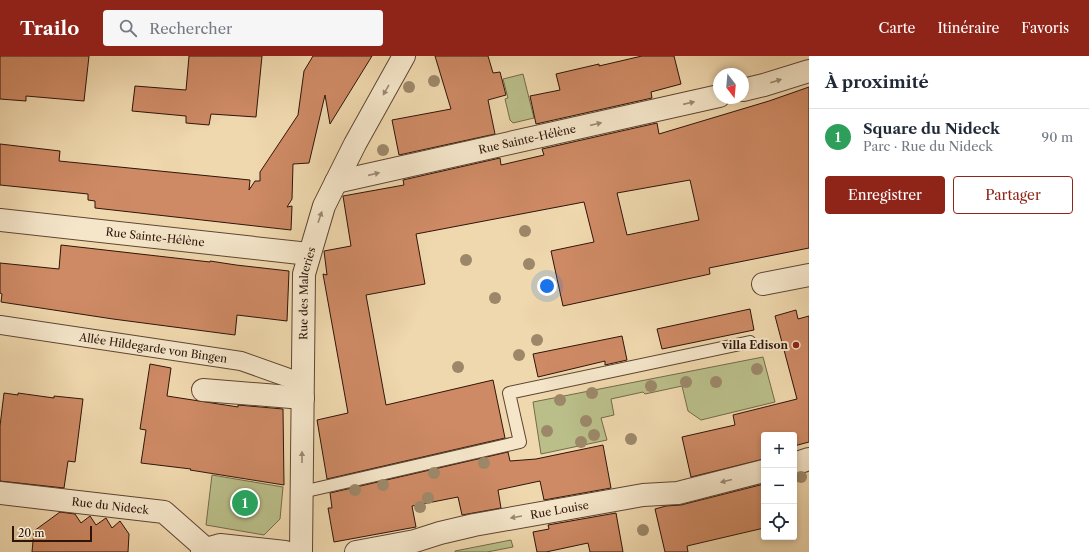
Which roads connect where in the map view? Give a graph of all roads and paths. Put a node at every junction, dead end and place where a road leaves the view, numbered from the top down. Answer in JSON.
{"nodes":[{"id":1,"x":404,"y":56,"type":"edge"},
{"id":2,"x":809,"y":71,"type":"edge"},
{"id":3,"x":749,"y":89,"type":"edge"},
{"id":4,"x":713,"y":97,"type":"edge"},
{"id":5,"x":336,"y":182,"type":"junction"},
{"id":6,"x":0,"y":220,"type":"edge"},
{"id":7,"x":309,"y":254,"type":"junction"},
{"id":8,"x":809,"y":275,"type":"edge"},
{"id":9,"x":763,"y":284,"type":"dead end"},
{"id":10,"x":0,"y":325,"type":"edge"},
{"id":11,"x":750,"y":342,"type":"dead end"},
{"id":12,"x":203,"y":390,"type":"dead end"},
{"id":13,"x":303,"y":391,"type":"junction"},
{"id":14,"x":809,"y":459,"type":"edge"},
{"id":15,"x":797,"y":463,"type":"edge"},
{"id":16,"x":761,"y":472,"type":"edge"},
{"id":17,"x":302,"y":492,"type":"junction"},
{"id":18,"x":0,"y":493,"type":"edge"},
{"id":19,"x":204,"y":550,"type":"edge"},
{"id":20,"x":284,"y":552,"type":"edge"},
{"id":21,"x":301,"y":552,"type":"edge"},
{"id":22,"x":356,"y":552,"type":"edge"}],
"edges":[{"from":1,"to":5,"type":"street","name":"Rue des Malteries","one_way":true},
{"from":3,"to":2,"type":"street","one_way":true},
{"from":5,"to":4,"type":"street","name":"Rue Sainte-Hélène","one_way":true},
{"from":7,"to":5,"type":"street","name":"Rue des Malteries","one_way":true},
{"from":6,"to":7,"type":"street","name":"Rue Sainte-Hélène"},
{"from":7,"to":13,"type":"street","name":"Rue des Malteries"},
{"from":8,"to":9,"type":"street"},
{"from":10,"to":13,"type":"street","name":"Allée Hildegarde von Bingen"},
{"from":11,"to":17,"type":"lane"},
{"from":12,"to":13,"type":"street"},
{"from":17,"to":13,"type":"street","name":"Rue des Malteries","one_way":true},
{"from":14,"to":15,"type":"street"},
{"from":16,"to":22,"type":"street","name":"Rue Louise","one_way":true},
{"from":17,"to":21,"type":"street","name":"Rue des Malteries"},
{"from":18,"to":19,"type":"street","name":"Rue du Nideck"},
{"from":19,"to":20,"type":"street","name":"Rue du Nideck"}]}
